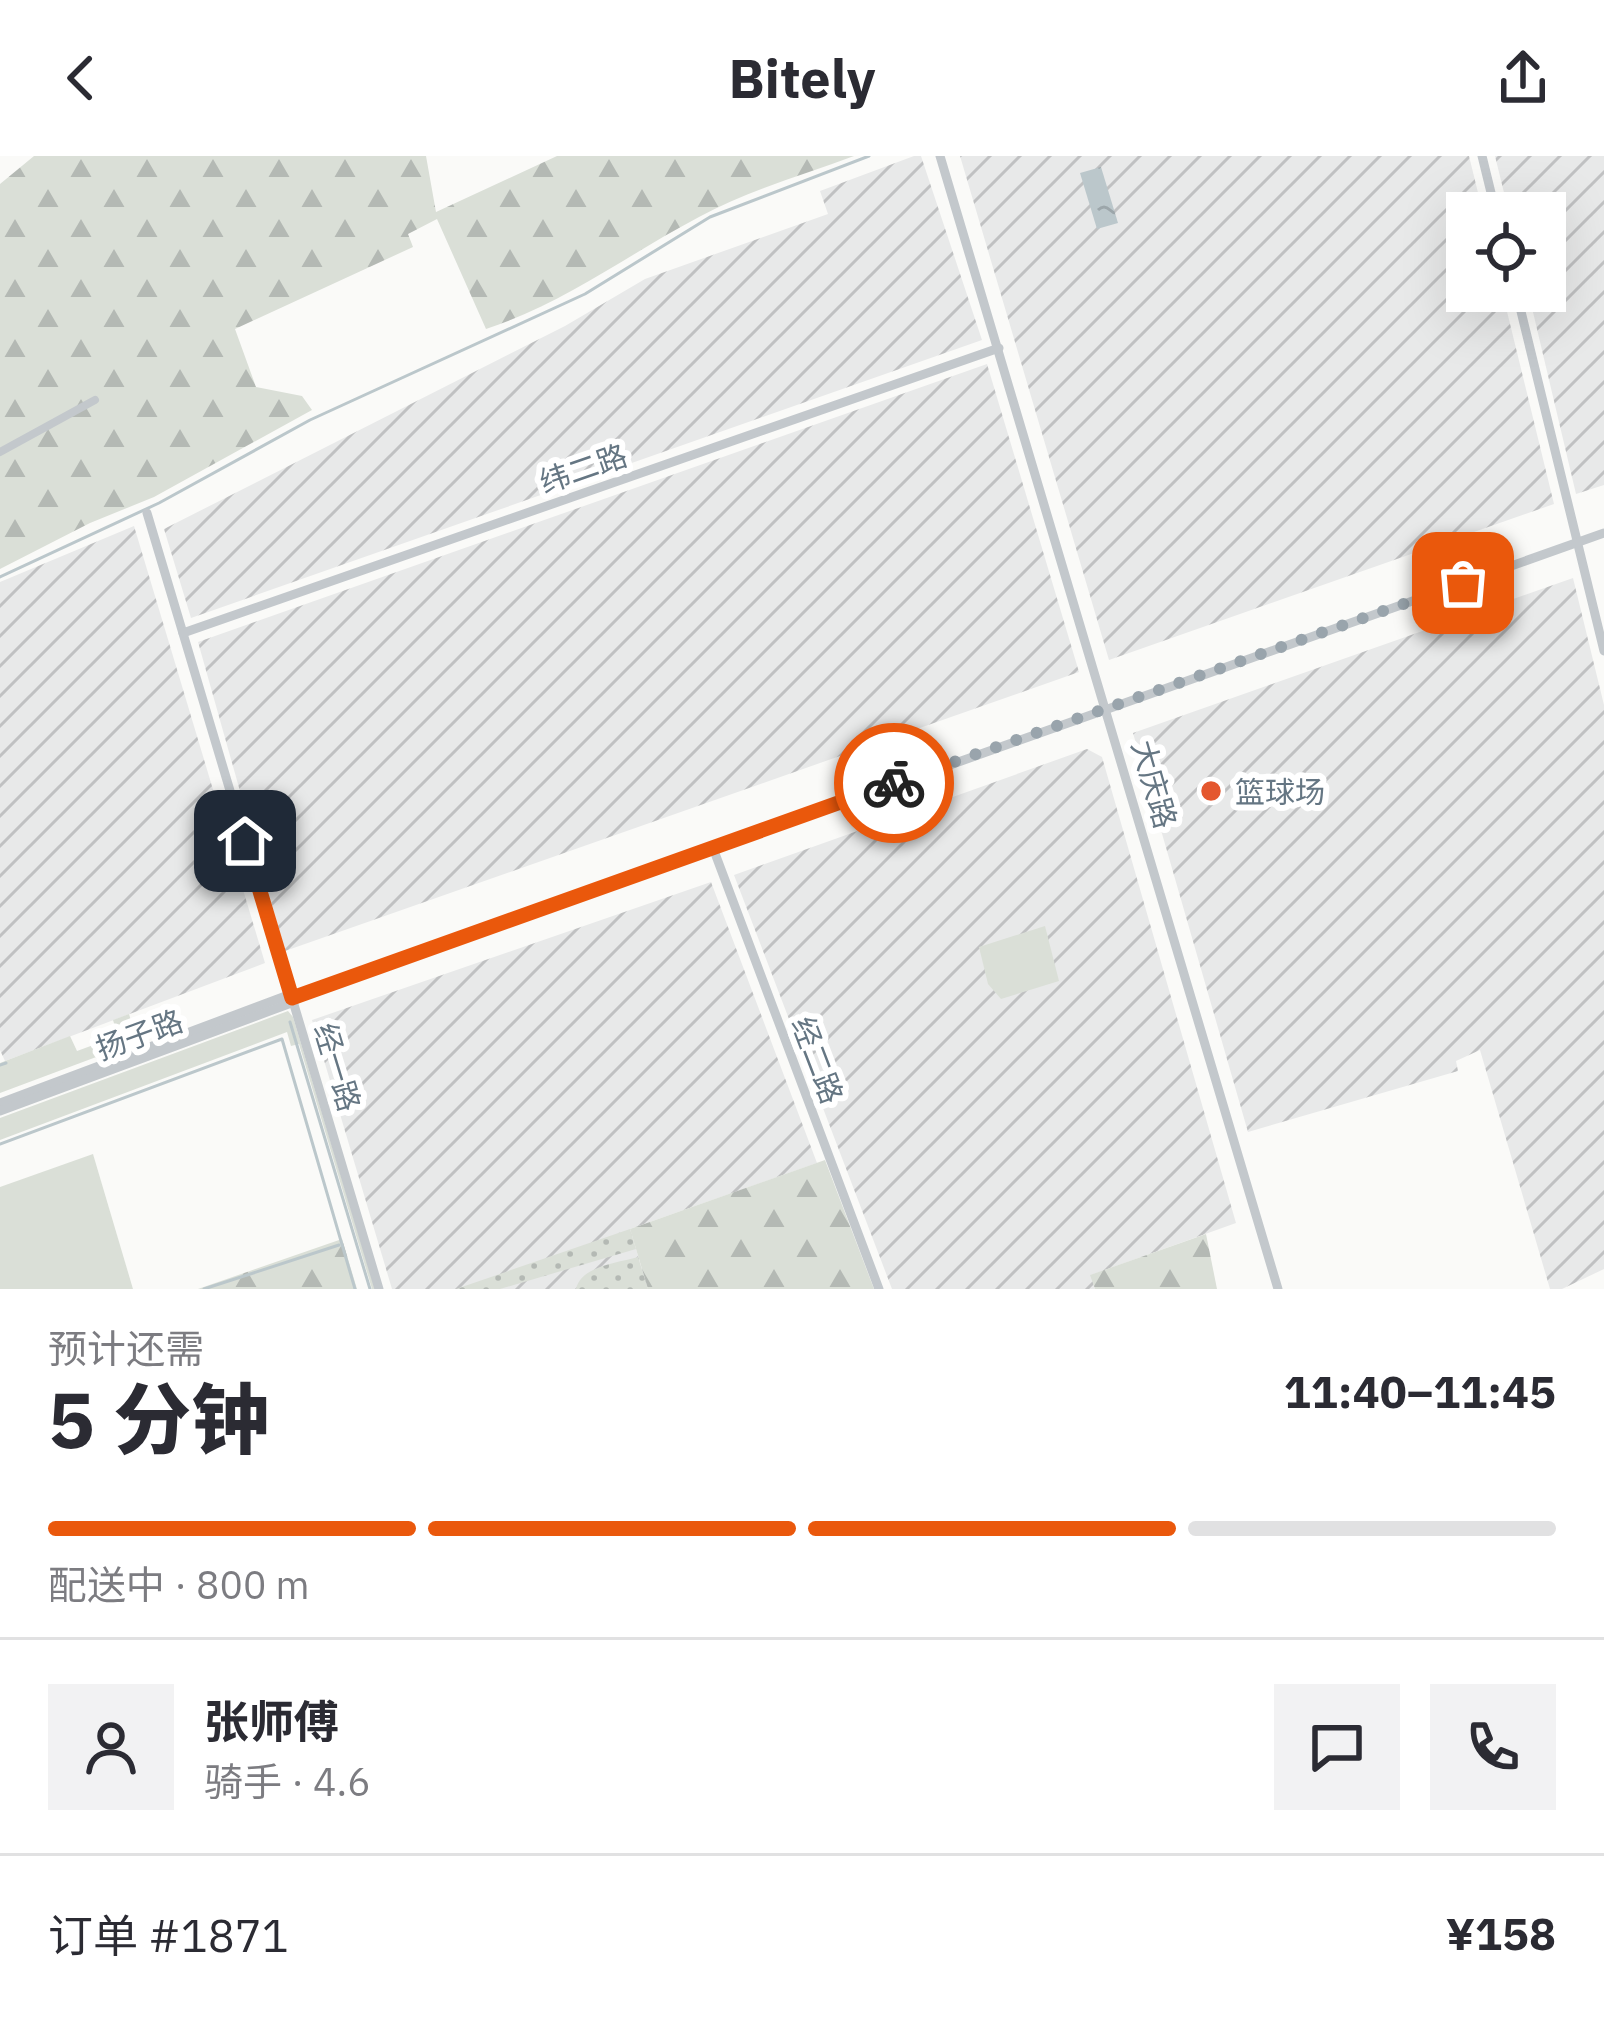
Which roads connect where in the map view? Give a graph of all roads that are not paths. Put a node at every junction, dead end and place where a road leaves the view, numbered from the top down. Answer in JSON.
{"nodes":[{"id":1,"x":940,"y":156,"type":"edge"},
{"id":2,"x":1482,"y":156,"type":"edge"},
{"id":3,"x":1491,"y":192,"type":"edge"},
{"id":4,"x":1521,"y":312,"type":"edge"},
{"id":5,"x":999,"y":348,"type":"junction"},
{"id":6,"x":94,"y":400,"type":"dead end"},
{"id":7,"x":0,"y":452,"type":"edge"},
{"id":8,"x":147,"y":513,"type":"dead end"},
{"id":9,"x":1604,"y":533,"type":"edge"},
{"id":10,"x":1578,"y":542,"type":"junction"},
{"id":11,"x":183,"y":634,"type":"junction"},
{"id":12,"x":1604,"y":651,"type":"edge"},
{"id":13,"x":1108,"y":708,"type":"junction"},
{"id":14,"x":712,"y":848,"type":"junction"},
{"id":15,"x":292,"y":998,"type":"junction"},
{"id":16,"x":0,"y":1107,"type":"edge"},
{"id":17,"x":379,"y":1289,"type":"edge"},
{"id":18,"x":879,"y":1289,"type":"edge"},
{"id":19,"x":1278,"y":1289,"type":"edge"}],
"edges":[{"from":1,"to":5,"type":"street","name":"大庆路"},
{"from":2,"to":3,"type":"street"},
{"from":4,"to":10,"type":"street"},
{"from":5,"to":11,"type":"street","name":"纬二路"},
{"from":5,"to":13,"type":"street","name":"大庆路"},
{"from":6,"to":7,"type":"street"},
{"from":8,"to":11,"type":"street","name":"经一路"},
{"from":9,"to":10,"type":"street","name":"扬子路"},
{"from":10,"to":12,"type":"street"},
{"from":10,"to":13,"type":"street","name":"扬子路"},
{"from":11,"to":15,"type":"street","name":"经一路"},
{"from":13,"to":14,"type":"street","name":"扬子路"},
{"from":13,"to":19,"type":"street","name":"大庆路"},
{"from":14,"to":15,"type":"street","name":"扬子路"},
{"from":14,"to":18,"type":"street","name":"经二路"},
{"from":15,"to":16,"type":"street","name":"扬子路"},
{"from":15,"to":17,"type":"street","name":"经一路"}]}
